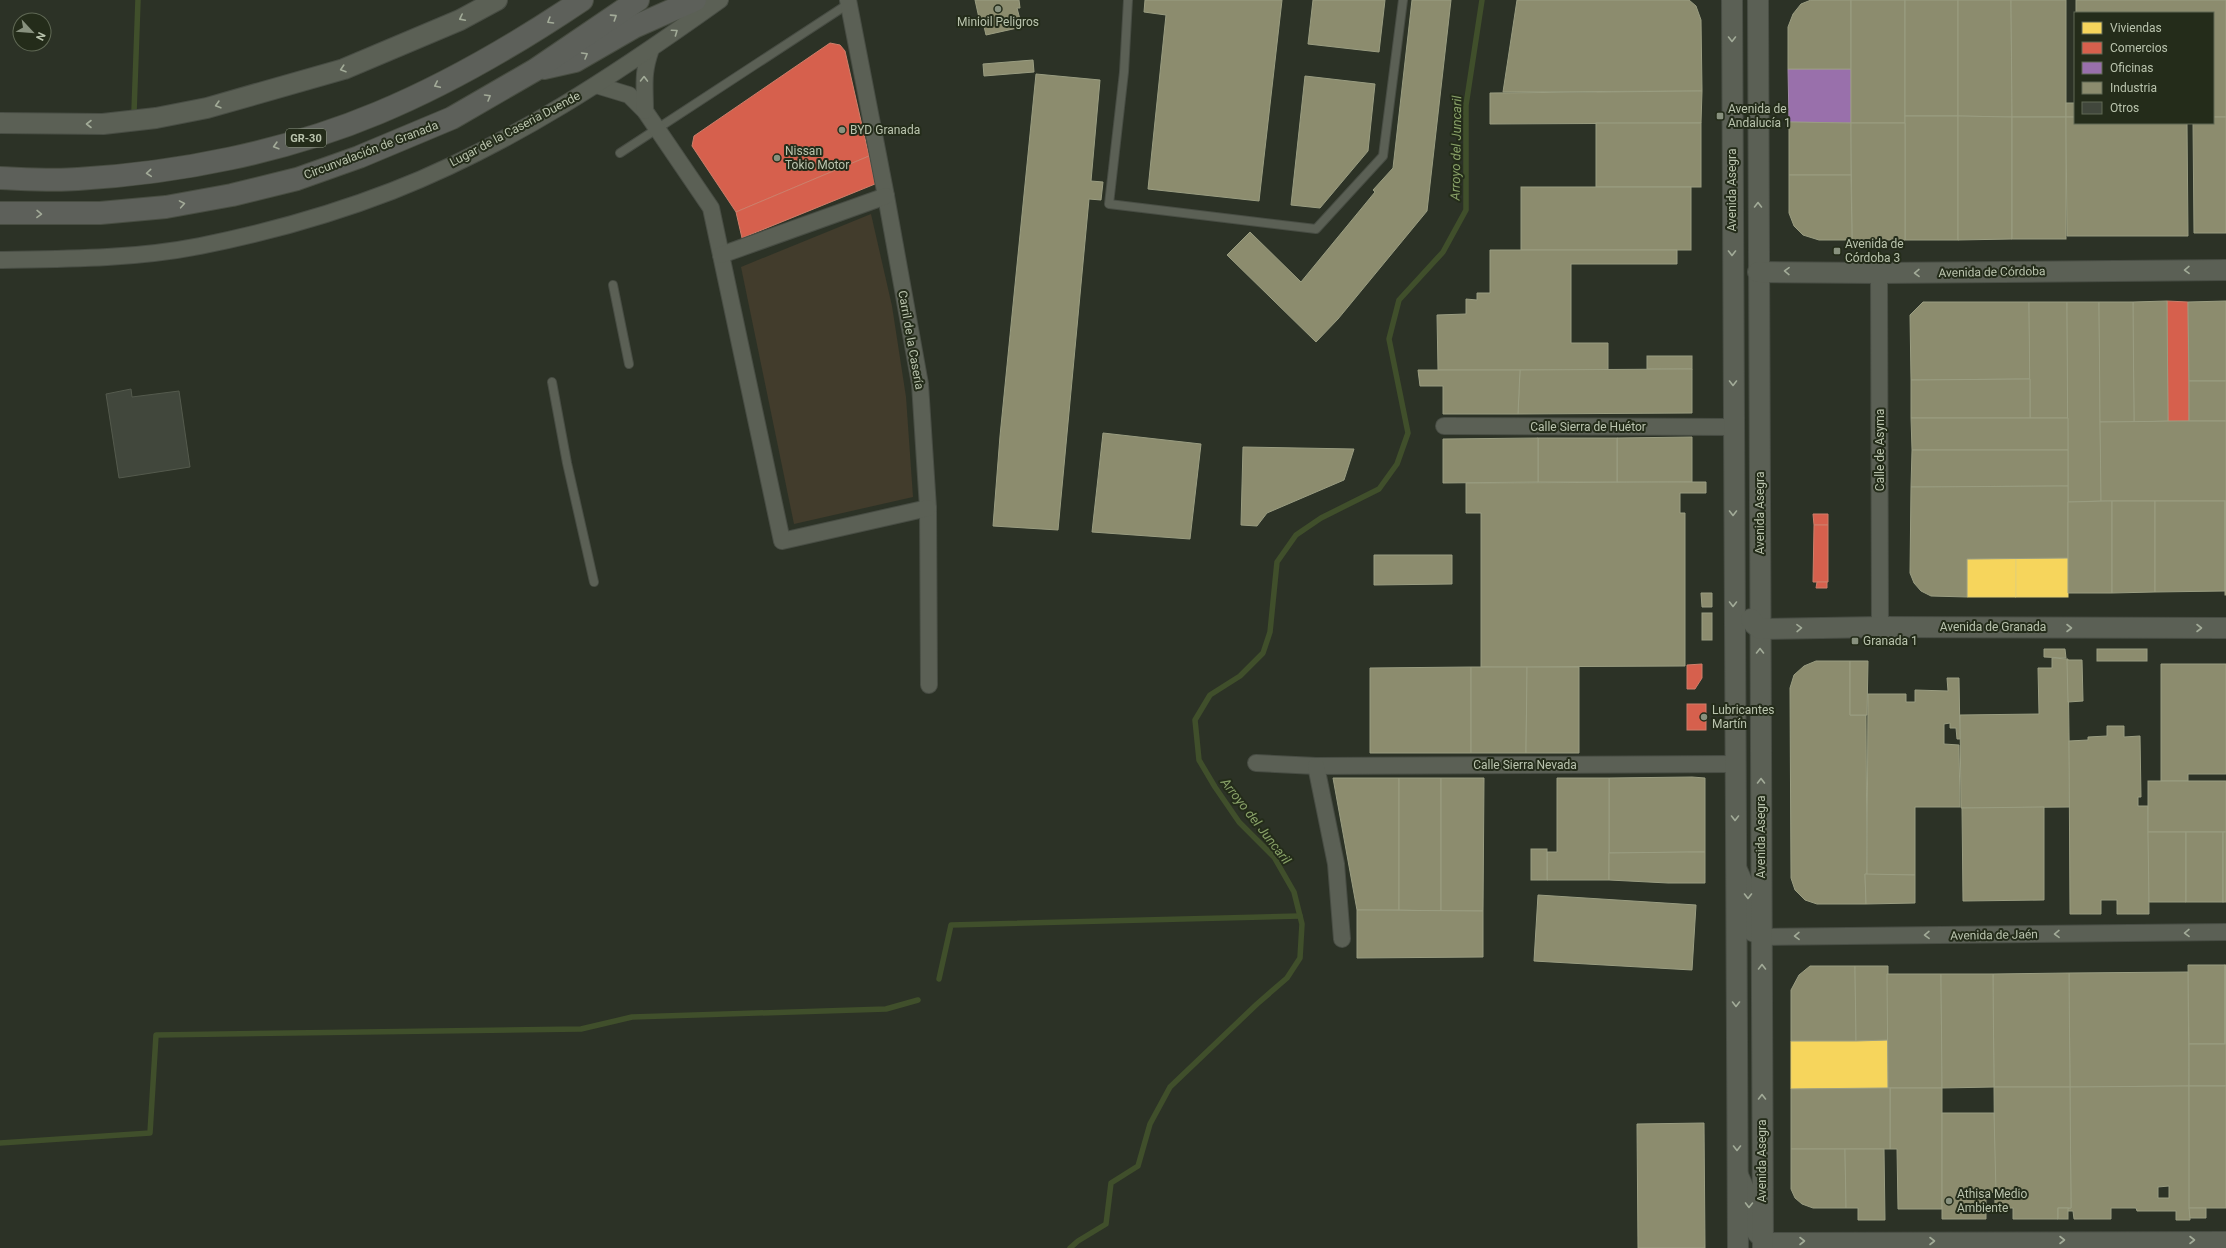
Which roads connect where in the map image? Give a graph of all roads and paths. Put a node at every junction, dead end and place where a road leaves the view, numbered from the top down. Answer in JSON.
{"nodes":[{"id":1,"x":496,"y":0,"type":"edge"},
{"id":2,"x":582,"y":0,"type":"edge"},
{"id":3,"x":638,"y":0,"type":"edge"},
{"id":4,"x":695,"y":0,"type":"edge"},
{"id":5,"x":720,"y":0,"type":"edge"},
{"id":6,"x":1128,"y":0,"type":"edge"},
{"id":7,"x":1403,"y":0,"type":"edge"},
{"id":8,"x":1732,"y":0,"type":"edge"},
{"id":9,"x":1758,"y":0,"type":"edge"},
{"id":10,"x":848,"y":2,"type":"edge"},
{"id":11,"x":651,"y":49,"type":"junction"},
{"id":12,"x":535,"y":70,"type":"junction"},
{"id":13,"x":602,"y":81,"type":"junction"},
{"id":14,"x":645,"y":111,"type":"junction"},
{"id":15,"x":0,"y":122,"type":"edge"},
{"id":16,"x":657,"y":129,"type":"junction"},
{"id":17,"x":620,"y":153,"type":"dead end"},
{"id":18,"x":0,"y":178,"type":"edge"},
{"id":19,"x":886,"y":196,"type":"junction"},
{"id":20,"x":0,"y":213,"type":"edge"},
{"id":21,"x":721,"y":255,"type":"junction"},
{"id":22,"x":0,"y":260,"type":"edge"},
{"id":23,"x":2226,"y":270,"type":"edge"},
{"id":24,"x":1758,"y":272,"type":"junction"},
{"id":25,"x":1880,"y":273,"type":"junction"},
{"id":26,"x":614,"y":285,"type":"dead end"},
{"id":27,"x":1732,"y":295,"type":"junction"},
{"id":28,"x":630,"y":364,"type":"dead end"},
{"id":29,"x":552,"y":382,"type":"dead end"},
{"id":30,"x":1444,"y":426,"type":"dead end"},
{"id":31,"x":1733,"y":427,"type":"junction"},
{"id":32,"x":1760,"y":427,"type":"junction"},
{"id":33,"x":928,"y":508,"type":"junction"},
{"id":34,"x":1733,"y":565,"type":"junction"},
{"id":35,"x":594,"y":582,"type":"dead end"},
{"id":36,"x":1880,"y":627,"type":"junction"},
{"id":37,"x":2226,"y":628,"type":"edge"},
{"id":38,"x":1760,"y":629,"type":"junction"},
{"id":39,"x":929,"y":685,"type":"dead end"},
{"id":40,"x":1256,"y":763,"type":"dead end"},
{"id":41,"x":1735,"y":764,"type":"junction"},
{"id":42,"x":1316,"y":766,"type":"junction"},
{"id":43,"x":1735,"y":860,"type":"junction"},
{"id":44,"x":2226,"y":932,"type":"edge"},
{"id":45,"x":1762,"y":937,"type":"junction"},
{"id":46,"x":1342,"y":939,"type":"dead end"},
{"id":47,"x":1737,"y":1169,"type":"junction"},
{"id":48,"x":2226,"y":1240,"type":"edge"},
{"id":49,"x":1763,"y":1244,"type":"edge"},
{"id":50,"x":1738,"y":1248,"type":"edge"}],
"edges":[{"from":1,"to":15,"type":"street","one_way":true},
{"from":2,"to":18,"type":"highway","number":"GR-30","one_way":true},
{"from":12,"to":3,"type":"highway","name":"Circunvalación de Granada","one_way":true},
{"from":12,"to":4,"type":"highway","one_way":true},
{"from":11,"to":5,"type":"street","name":"Lugar de la Caseria Duende","one_way":true},
{"from":6,"to":7,"type":"lane"},
{"from":8,"to":27,"type":"street","name":"Avenida Asegra","one_way":true},
{"from":24,"to":9,"type":"street","name":"Avenida Asegra","one_way":true},
{"from":10,"to":16,"type":"lane"},
{"from":10,"to":19,"type":"street","name":"Carril de la Casería"},
{"from":11,"to":13,"type":"street","name":"Lugar de la Caseria Duende"},
{"from":14,"to":11,"type":"street","one_way":true},
{"from":20,"to":12,"type":"highway","name":"Circunvalación de Granada","one_way":true},
{"from":13,"to":14,"type":"street"},
{"from":13,"to":22,"type":"street","name":"Lugar de la Caseria Duende"},
{"from":14,"to":16,"type":"street"},
{"from":16,"to":17,"type":"lane"},
{"from":16,"to":21,"type":"street"},
{"from":19,"to":21,"type":"street"},
{"from":19,"to":33,"type":"street","name":"Carril de la Casería"},
{"from":21,"to":33,"type":"street"},
{"from":23,"to":25,"type":"street","name":"Avenida de Córdoba","one_way":true},
{"from":25,"to":24,"type":"street","name":"Avenida de Córdoba","one_way":true},
{"from":24,"to":27,"type":"street"},
{"from":24,"to":32,"type":"street","name":"Avenida Asegra"},
{"from":25,"to":36,"type":"street","name":"Calle de Asyma"},
{"from":26,"to":28,"type":"lane"},
{"from":27,"to":31,"type":"street","name":"Avenida Asegra","one_way":true},
{"from":29,"to":35,"type":"lane"},
{"from":30,"to":31,"type":"street","name":"Calle Sierra de Huétor"},
{"from":31,"to":32,"type":"street"},
{"from":31,"to":34,"type":"street","name":"Avenida Asegra","one_way":true},
{"from":32,"to":38,"type":"street","name":"Avenida Asegra"},
{"from":33,"to":39,"type":"street","name":"Carril de la Casería"},
{"from":34,"to":38,"type":"street"},
{"from":34,"to":41,"type":"street","name":"Avenida Asegra","one_way":true},
{"from":36,"to":37,"type":"street","name":"Avenida de Granada","one_way":true},
{"from":38,"to":36,"type":"street","name":"Avenida de Granada","one_way":true},
{"from":45,"to":38,"type":"street","name":"Avenida Asegra","one_way":true},
{"from":40,"to":42,"type":"street","name":"Calle Sierra Nevada"},
{"from":41,"to":42,"type":"street","name":"Calle Sierra Nevada"},
{"from":41,"to":43,"type":"street","name":"Avenida Asegra","one_way":true},
{"from":42,"to":46,"type":"street"},
{"from":43,"to":45,"type":"street","one_way":true},
{"from":43,"to":47,"type":"street","name":"Avenida Asegra","one_way":true},
{"from":44,"to":45,"type":"street","name":"Avenida de Jaén","one_way":true},
{"from":49,"to":45,"type":"street","name":"Avenida Asegra","one_way":true},
{"from":47,"to":49,"type":"street","one_way":true},
{"from":47,"to":50,"type":"street","name":"Avenida Asegra"},
{"from":49,"to":48,"type":"street","one_way":true}]}
